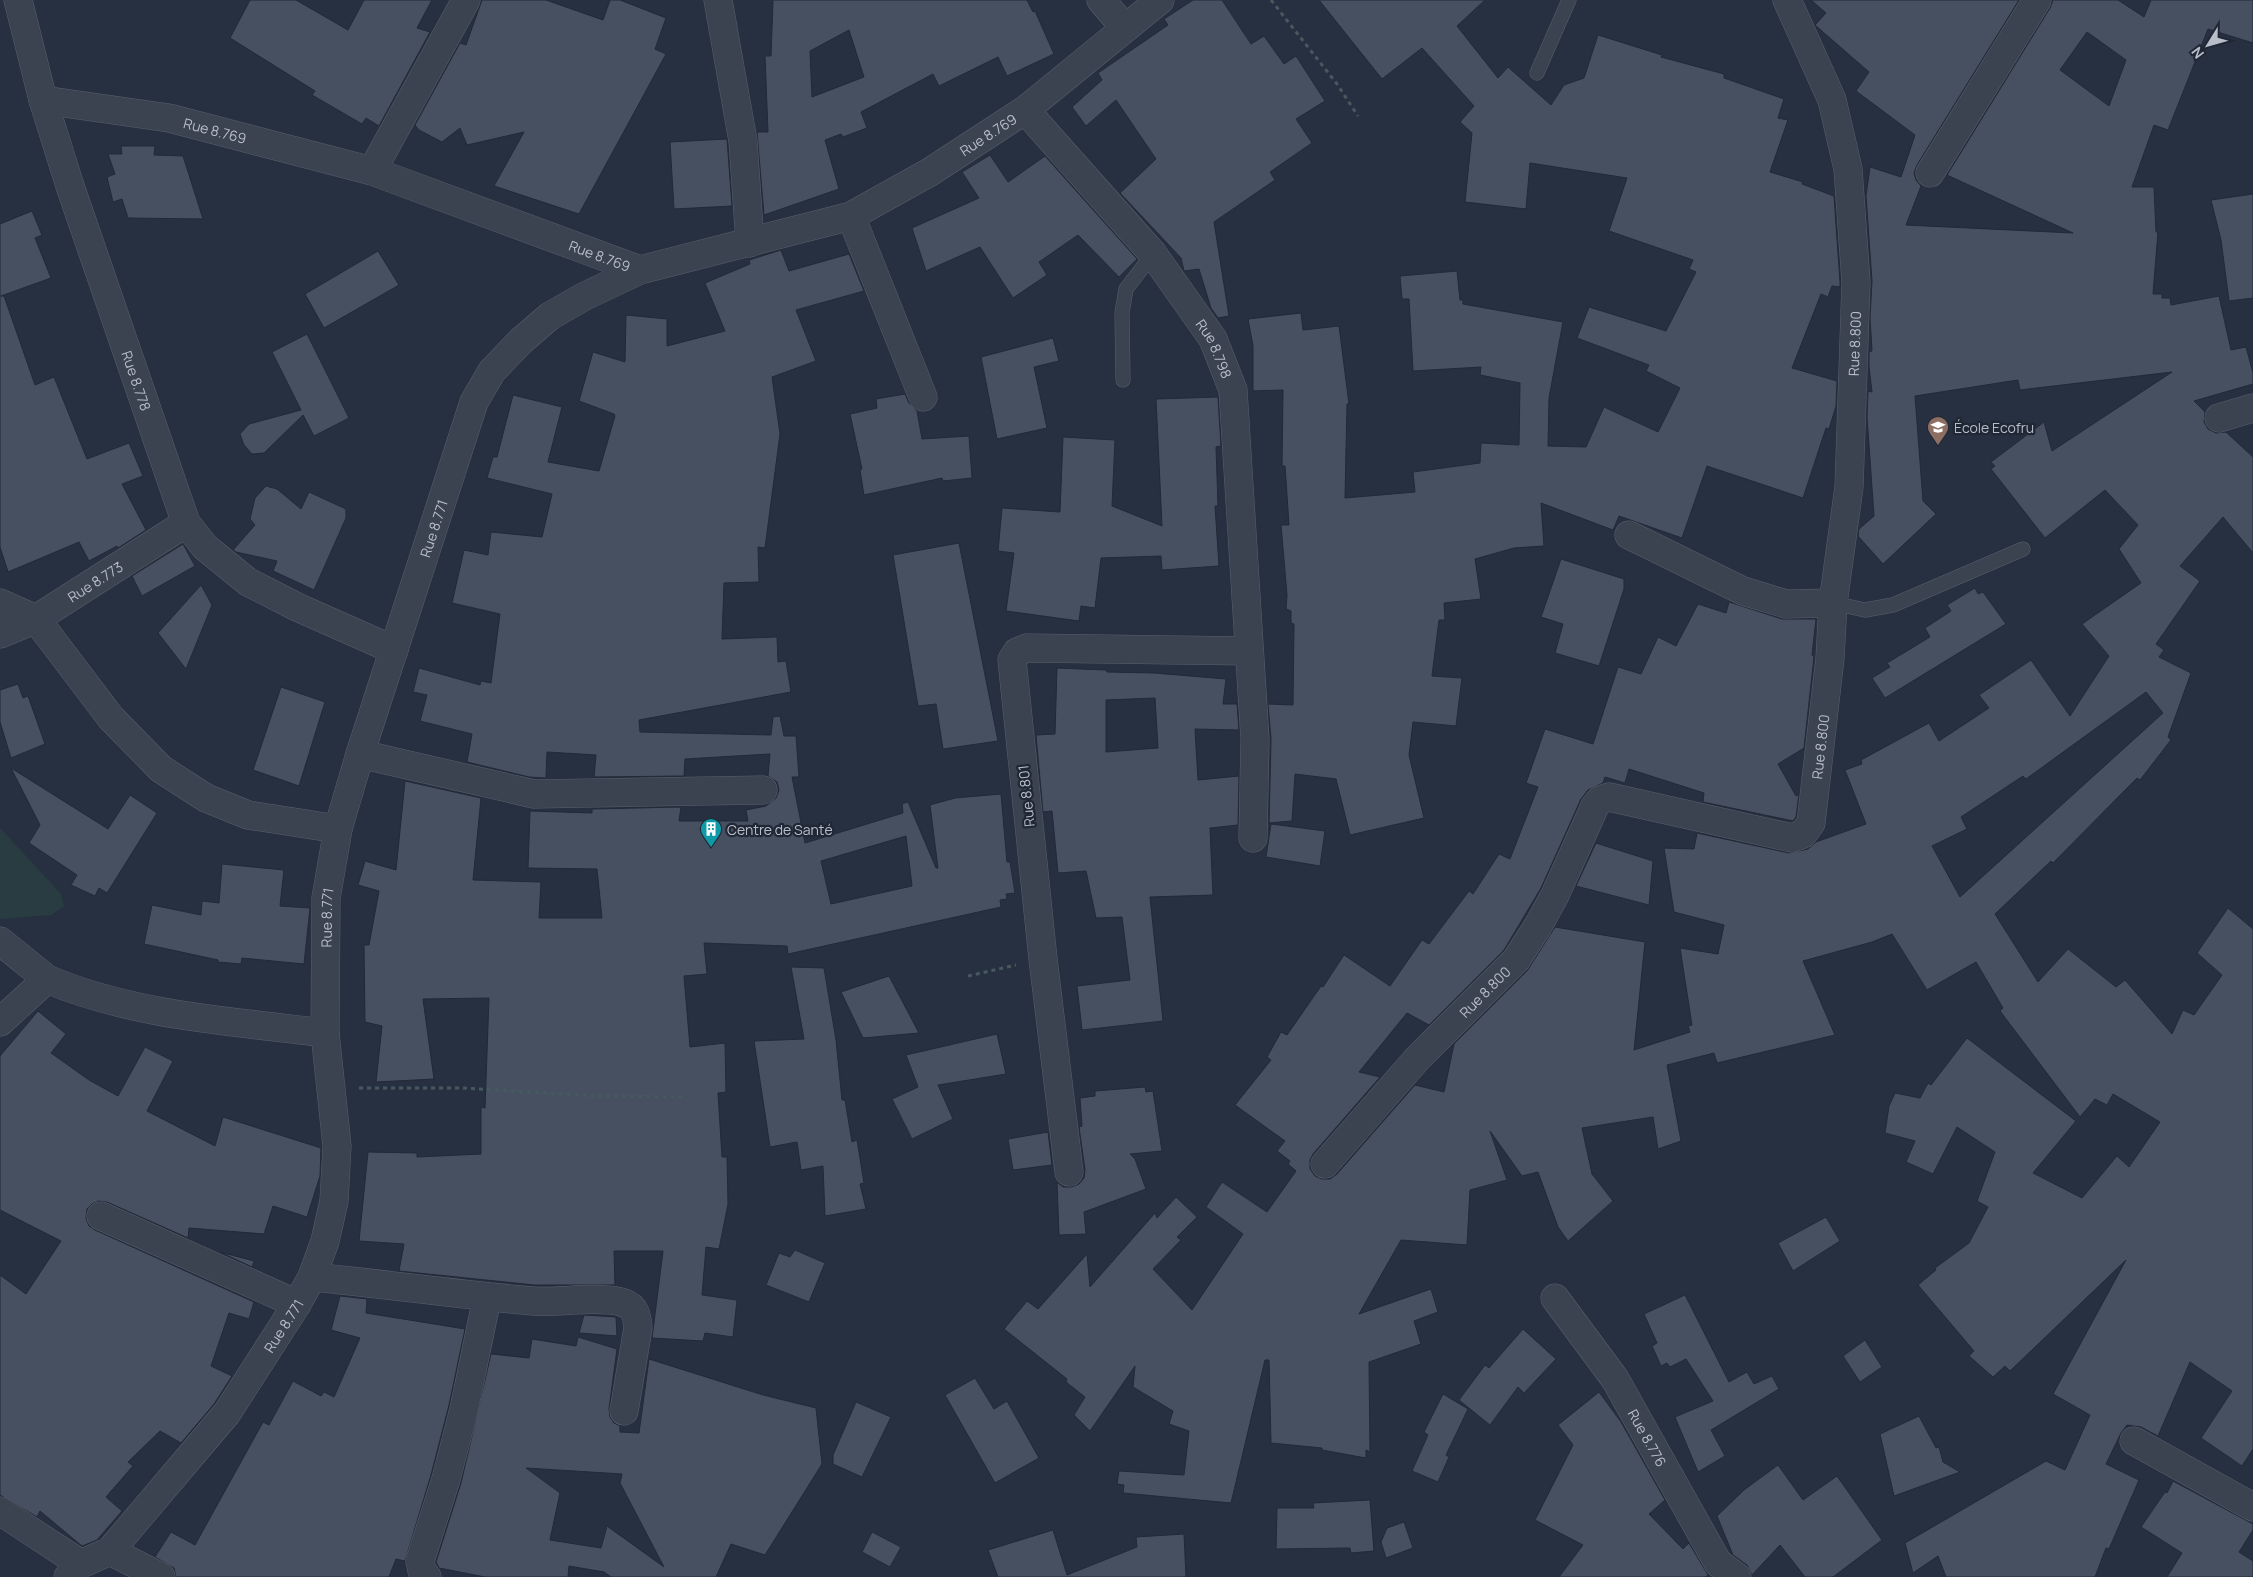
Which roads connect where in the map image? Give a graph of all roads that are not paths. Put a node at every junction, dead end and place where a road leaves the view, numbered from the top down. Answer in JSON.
{"nodes":[{"id":1,"x":18,"y":0,"type":"edge"},
{"id":2,"x":466,"y":0,"type":"edge"},
{"id":3,"x":718,"y":0,"type":"edge"},
{"id":4,"x":1101,"y":0,"type":"edge"},
{"id":5,"x":1160,"y":0,"type":"edge"},
{"id":6,"x":1569,"y":0,"type":"edge"},
{"id":7,"x":1787,"y":0,"type":"edge"},
{"id":8,"x":2037,"y":0,"type":"edge"},
{"id":9,"x":1125,"y":28,"type":"junction"},
{"id":10,"x":1537,"y":73,"type":"dead end"},
{"id":11,"x":44,"y":100,"type":"junction"},
{"id":12,"x":1025,"y":110,"type":"junction"},
{"id":13,"x":372,"y":171,"type":"junction"},
{"id":14,"x":1930,"y":173,"type":"dead end"},
{"id":15,"x":851,"y":216,"type":"junction"},
{"id":16,"x":750,"y":243,"type":"junction"},
{"id":17,"x":1153,"y":254,"type":"junction"},
{"id":18,"x":640,"y":270,"type":"junction"},
{"id":19,"x":1122,"y":380,"type":"dead end"},
{"id":20,"x":923,"y":397,"type":"dead end"},
{"id":21,"x":2253,"y":408,"type":"edge"},
{"id":22,"x":2219,"y":418,"type":"dead end"},
{"id":23,"x":186,"y":523,"type":"junction"},
{"id":24,"x":1629,"y":535,"type":"dead end"},
{"id":25,"x":2024,"y":549,"type":"dead end"},
{"id":26,"x":0,"y":603,"type":"edge"},
{"id":27,"x":1833,"y":603,"type":"junction"},
{"id":28,"x":36,"y":619,"type":"junction"},
{"id":29,"x":0,"y":634,"type":"edge"},
{"id":30,"x":394,"y":650,"type":"junction"},
{"id":31,"x":1249,"y":651,"type":"junction"},
{"id":32,"x":360,"y":754,"type":"junction"},
{"id":33,"x":763,"y":790,"type":"dead end"},
{"id":34,"x":338,"y":829,"type":"junction"},
{"id":35,"x":1253,"y":838,"type":"dead end"},
{"id":36,"x":0,"y":941,"type":"edge"},
{"id":37,"x":47,"y":979,"type":"junction"},
{"id":38,"x":0,"y":1022,"type":"edge"},
{"id":39,"x":325,"y":1033,"type":"junction"},
{"id":40,"x":1326,"y":1164,"type":"dead end"},
{"id":41,"x":1069,"y":1172,"type":"dead end"},
{"id":42,"x":102,"y":1216,"type":"dead end"},
{"id":43,"x":312,"y":1277,"type":"junction"},
{"id":44,"x":487,"y":1298,"type":"junction"},
{"id":45,"x":1555,"y":1298,"type":"dead end"},
{"id":46,"x":297,"y":1304,"type":"junction"},
{"id":47,"x":624,"y":1411,"type":"dead end"},
{"id":48,"x":2134,"y":1441,"type":"dead end"},
{"id":49,"x":2253,"y":1507,"type":"edge"},
{"id":50,"x":0,"y":1511,"type":"edge"},
{"id":51,"x":110,"y":1551,"type":"junction"},
{"id":52,"x":74,"y":1570,"type":"edge"},
{"id":53,"x":161,"y":1577,"type":"edge"},
{"id":54,"x":427,"y":1577,"type":"edge"},
{"id":55,"x":1737,"y":1577,"type":"edge"}],
"edges":[{"from":1,"to":11,"type":"street","name":"Rue 8.778"},
{"from":2,"to":13,"type":"street"},
{"from":3,"to":16,"type":"street"},
{"from":4,"to":9,"type":"street"},
{"from":5,"to":9,"type":"street","name":"Rue 8.769"},
{"from":6,"to":10,"type":"lane"},
{"from":7,"to":27,"type":"street","name":"Rue 8.800"},
{"from":8,"to":14,"type":"street"},
{"from":9,"to":12,"type":"street","name":"Rue 8.769"},
{"from":11,"to":13,"type":"street","name":"Rue 8.769"},
{"from":11,"to":23,"type":"street","name":"Rue 8.778"},
{"from":12,"to":15,"type":"street","name":"Rue 8.769"},
{"from":12,"to":17,"type":"street","name":"Rue 8.798"},
{"from":13,"to":18,"type":"street","name":"Rue 8.769"},
{"from":15,"to":16,"type":"street","name":"Rue 8.769"},
{"from":15,"to":20,"type":"street"},
{"from":16,"to":18,"type":"street","name":"Rue 8.769"},
{"from":17,"to":19,"type":"lane"},
{"from":17,"to":31,"type":"street","name":"Rue 8.798"},
{"from":18,"to":30,"type":"street","name":"Rue 8.771"},
{"from":21,"to":22,"type":"street"},
{"from":23,"to":28,"type":"street","name":"Rue 8.773"},
{"from":23,"to":30,"type":"street","name":"Rue 8.778"},
{"from":24,"to":27,"type":"street"},
{"from":25,"to":27,"type":"lane"},
{"from":26,"to":28,"type":"street"},
{"from":27,"to":40,"type":"street","name":"Rue 8.800"},
{"from":28,"to":29,"type":"street","name":"Rue 8.773"},
{"from":28,"to":34,"type":"street"},
{"from":30,"to":32,"type":"street","name":"Rue 8.771"},
{"from":31,"to":35,"type":"street","name":"Rue 8.798"},
{"from":31,"to":41,"type":"street","name":"Rue 8.801"},
{"from":32,"to":33,"type":"street"},
{"from":32,"to":34,"type":"street","name":"Rue 8.771"},
{"from":34,"to":39,"type":"street","name":"Rue 8.771"},
{"from":36,"to":37,"type":"street"},
{"from":37,"to":38,"type":"street"},
{"from":37,"to":39,"type":"street"},
{"from":39,"to":43,"type":"street","name":"Rue 8.771"},
{"from":42,"to":46,"type":"street"},
{"from":43,"to":44,"type":"street"},
{"from":43,"to":46,"type":"street","name":"Rue 8.771"},
{"from":44,"to":47,"type":"street"},
{"from":44,"to":54,"type":"street"},
{"from":45,"to":55,"type":"street","name":"Rue 8.776"},
{"from":46,"to":51,"type":"street","name":"Rue 8.771"},
{"from":48,"to":49,"type":"street"},
{"from":50,"to":52,"type":"street"},
{"from":51,"to":52,"type":"street","name":"Rue 8.771"},
{"from":51,"to":53,"type":"street"}]}
